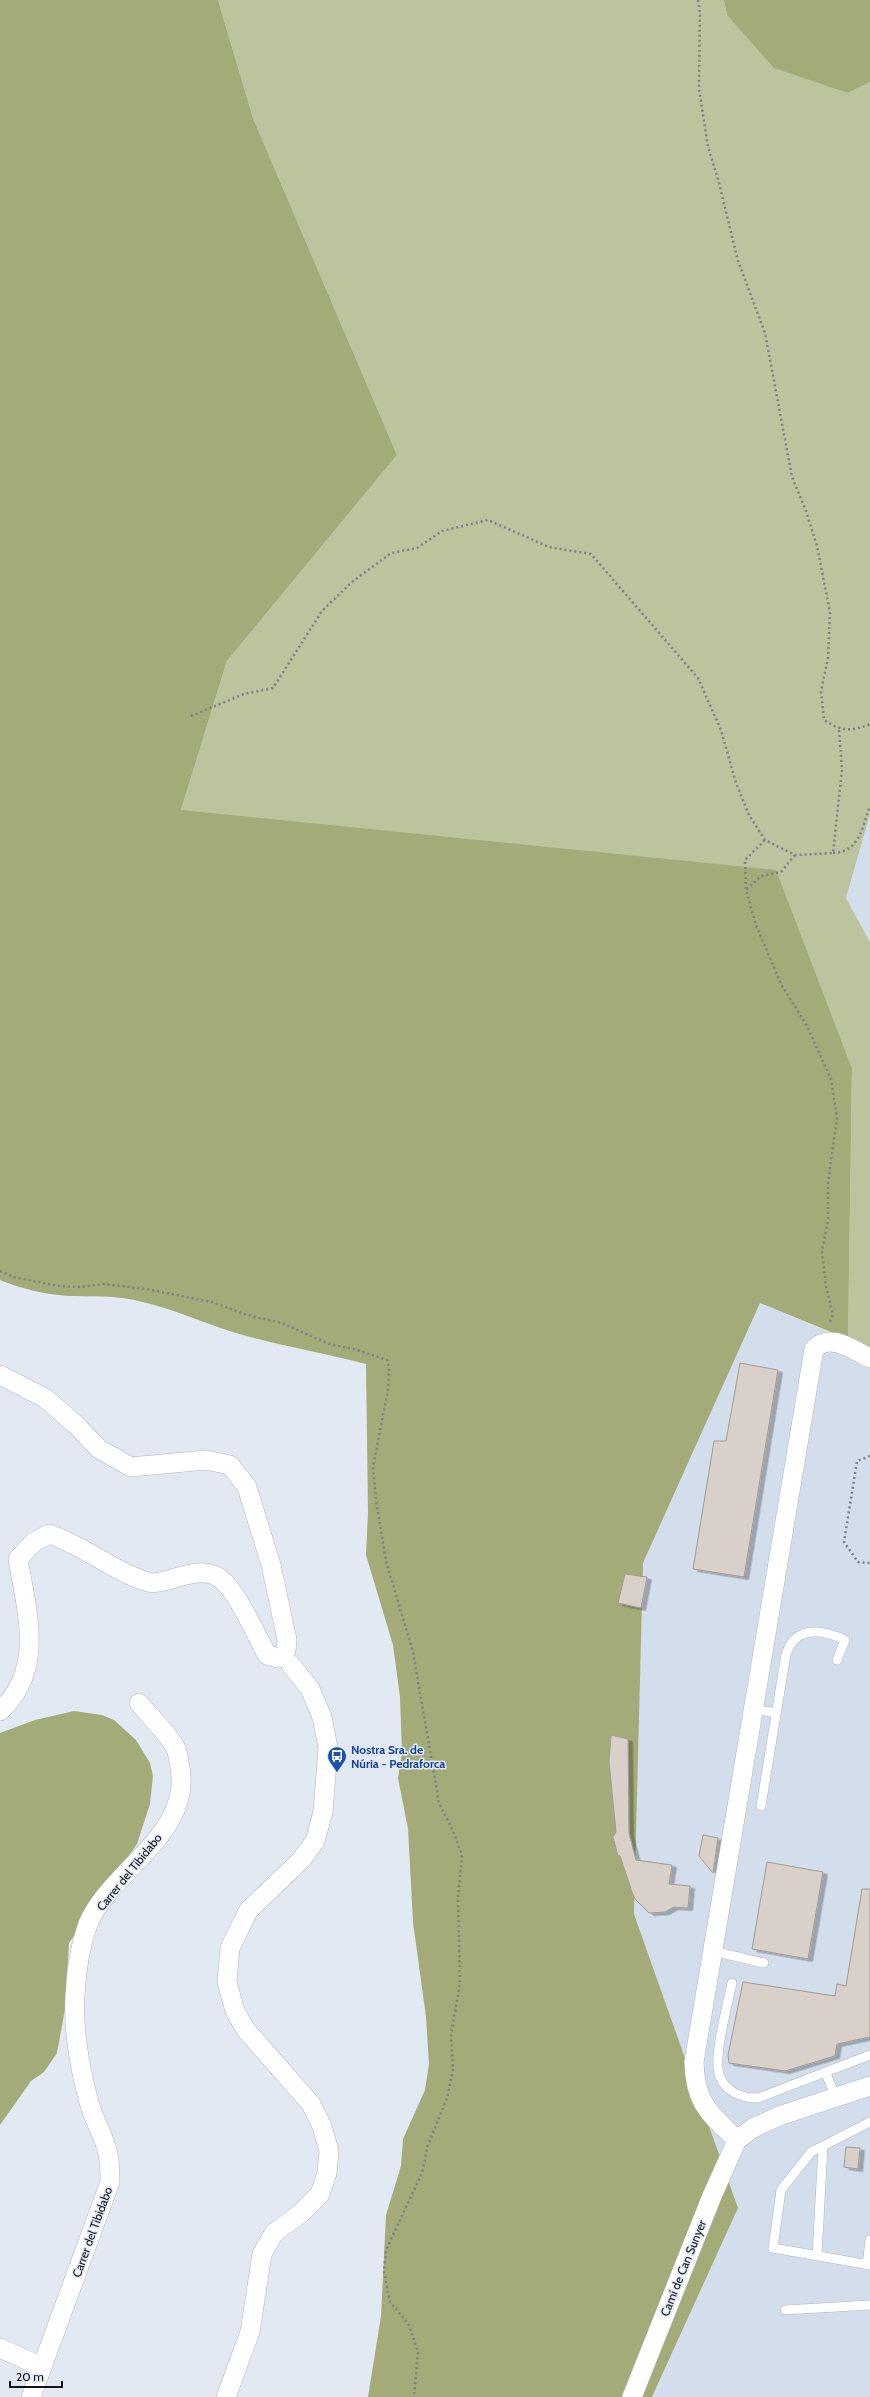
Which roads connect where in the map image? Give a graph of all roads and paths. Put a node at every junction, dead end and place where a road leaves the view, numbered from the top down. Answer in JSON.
{"nodes":[{"id":1,"x":698,"y":0,"type":"edge"},
{"id":2,"x":191,"y":716,"type":"dead end"},
{"id":3,"x":870,"y":724,"type":"edge"},
{"id":4,"x":839,"y":730,"type":"junction"},
{"id":5,"x":870,"y":806,"type":"edge"},
{"id":6,"x":765,"y":840,"type":"junction"},
{"id":7,"x":833,"y":853,"type":"junction"},
{"id":8,"x":794,"y":855,"type":"junction"},
{"id":9,"x":746,"y":890,"type":"junction"},
{"id":10,"x":0,"y":1271,"type":"edge"},
{"id":11,"x":820,"y":1343,"type":"junction"},
{"id":12,"x":870,"y":1358,"type":"edge"},
{"id":13,"x":0,"y":1375,"type":"edge"},
{"id":14,"x":870,"y":1456,"type":"edge"},
{"id":15,"x":870,"y":1563,"type":"edge"},
{"id":16,"x":285,"y":1658,"type":"junction"},
{"id":17,"x":837,"y":1660,"type":"dead end"},
{"id":18,"x":139,"y":1703,"type":"dead end"},
{"id":19,"x":754,"y":1709,"type":"junction"},
{"id":20,"x":0,"y":1711,"type":"edge"},
{"id":21,"x":776,"y":1713,"type":"junction"},
{"id":22,"x":761,"y":1806,"type":"dead end"},
{"id":23,"x":713,"y":1951,"type":"junction"},
{"id":24,"x":764,"y":1963,"type":"dead end"},
{"id":25,"x":732,"y":1983,"type":"dead end"},
{"id":26,"x":870,"y":2055,"type":"edge"},
{"id":27,"x":826,"y":2074,"type":"junction"},
{"id":28,"x":870,"y":2086,"type":"edge"},
{"id":29,"x":836,"y":2097,"type":"junction"},
{"id":30,"x":870,"y":2122,"type":"edge"},
{"id":31,"x":737,"y":2140,"type":"junction"},
{"id":32,"x":823,"y":2146,"type":"junction"},
{"id":33,"x":870,"y":2240,"type":"edge"},
{"id":34,"x":817,"y":2256,"type":"junction"},
{"id":35,"x":868,"y":2265,"type":"edge"},
{"id":36,"x":870,"y":2305,"type":"edge"},
{"id":37,"x":785,"y":2310,"type":"dead end"},
{"id":38,"x":0,"y":2348,"type":"edge"},
{"id":39,"x":42,"y":2367,"type":"junction"},
{"id":40,"x":31,"y":2397,"type":"edge"},
{"id":41,"x":226,"y":2397,"type":"edge"},
{"id":42,"x":414,"y":2397,"type":"edge"},
{"id":43,"x":632,"y":2397,"type":"edge"}],
"edges":[{"from":1,"to":4,"type":"path"},
{"from":2,"to":6,"type":"path"},
{"from":3,"to":4,"type":"path"},
{"from":4,"to":7,"type":"path"},
{"from":5,"to":7,"type":"path"},
{"from":6,"to":8,"type":"path"},
{"from":6,"to":9,"type":"path"},
{"from":7,"to":8,"type":"path"},
{"from":8,"to":9,"type":"path"},
{"from":9,"to":11,"type":"path"},
{"from":10,"to":42,"type":"path"},
{"from":11,"to":12,"type":"street"},
{"from":11,"to":19,"type":"street"},
{"from":13,"to":16,"type":"street"},
{"from":14,"to":15,"type":"path"},
{"from":16,"to":20,"type":"street"},
{"from":16,"to":41,"type":"street"},
{"from":17,"to":21,"type":"lane"},
{"from":18,"to":39,"type":"street","name":"Carrer del Tibidabo"},
{"from":19,"to":21,"type":"lane"},
{"from":19,"to":23,"type":"street"},
{"from":21,"to":22,"type":"lane"},
{"from":23,"to":24,"type":"lane"},
{"from":23,"to":31,"type":"street"},
{"from":25,"to":27,"type":"lane"},
{"from":26,"to":27,"type":"lane"},
{"from":27,"to":29,"type":"lane"},
{"from":28,"to":29,"type":"street"},
{"from":29,"to":31,"type":"street"},
{"from":30,"to":32,"type":"lane"},
{"from":31,"to":43,"type":"street","name":"Camí de Can Sunyer"},
{"from":32,"to":34,"type":"lane"},
{"from":32,"to":34,"type":"lane"},
{"from":33,"to":35,"type":"lane"},
{"from":34,"to":35,"type":"lane"},
{"from":36,"to":37,"type":"lane"},
{"from":38,"to":39,"type":"street"},
{"from":39,"to":40,"type":"street","name":"Carrer del Tibidabo"}]}
